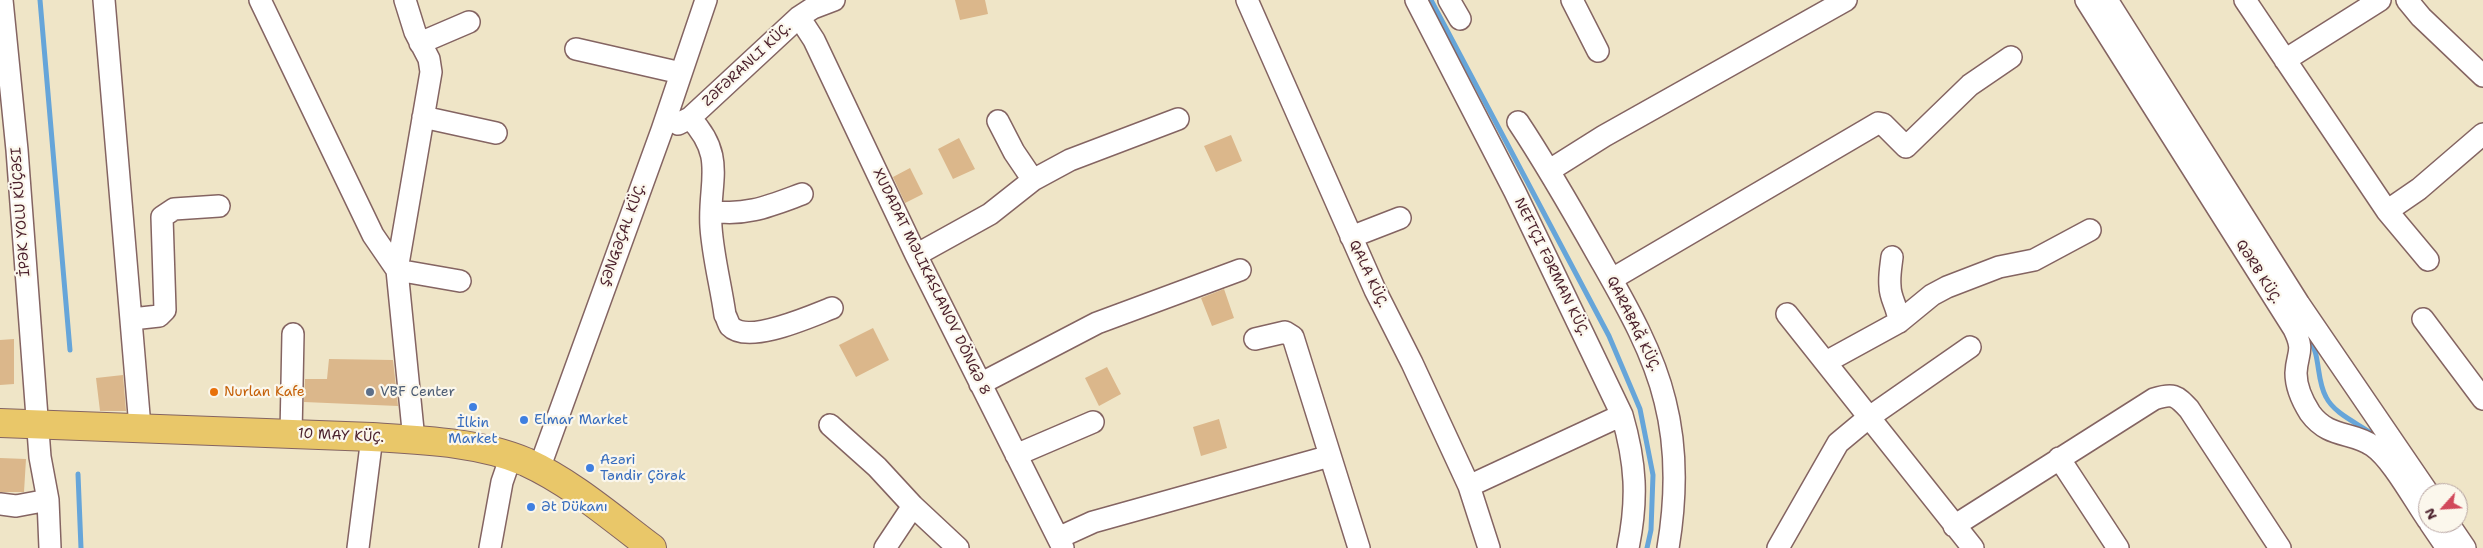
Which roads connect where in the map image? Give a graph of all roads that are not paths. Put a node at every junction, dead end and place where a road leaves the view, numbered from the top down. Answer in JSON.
{"nodes":[{"id":1,"x":2,"y":0,"type":"edge"},
{"id":2,"x":104,"y":0,"type":"edge"},
{"id":3,"x":260,"y":0,"type":"edge"},
{"id":4,"x":406,"y":0,"type":"edge"},
{"id":5,"x":706,"y":0,"type":"edge"},
{"id":6,"x":834,"y":0,"type":"edge"},
{"id":7,"x":1248,"y":0,"type":"edge"},
{"id":8,"x":1416,"y":0,"type":"edge"},
{"id":9,"x":1449,"y":0,"type":"edge"},
{"id":10,"x":1572,"y":0,"type":"edge"},
{"id":11,"x":1846,"y":0,"type":"edge"},
{"id":12,"x":2086,"y":0,"type":"edge"},
{"id":13,"x":2107,"y":0,"type":"edge"},
{"id":14,"x":2245,"y":0,"type":"edge"},
{"id":15,"x":2380,"y":0,"type":"edge"},
{"id":16,"x":2407,"y":0,"type":"edge"},
{"id":17,"x":800,"y":17,"type":"junction"},
{"id":18,"x":1460,"y":19,"type":"dead end"},
{"id":19,"x":469,"y":22,"type":"dead end"},
{"id":20,"x":420,"y":43,"type":"junction"},
{"id":21,"x":576,"y":49,"type":"dead end"},
{"id":22,"x":1598,"y":51,"type":"dead end"},
{"id":23,"x":2011,"y":57,"type":"dead end"},
{"id":24,"x":2285,"y":60,"type":"junction"},
{"id":25,"x":681,"y":73,"type":"junction"},
{"id":26,"x":2483,"y":76,"type":"edge"},
{"id":27,"x":5,"y":77,"type":"edge"},
{"id":28,"x":423,"y":117,"type":"junction"},
{"id":29,"x":690,"y":118,"type":"junction"},
{"id":30,"x":1178,"y":119,"type":"dead end"},
{"id":31,"x":998,"y":121,"type":"dead end"},
{"id":32,"x":1518,"y":122,"type":"dead end"},
{"id":33,"x":662,"y":130,"type":"junction"},
{"id":34,"x":496,"y":133,"type":"dead end"},
{"id":35,"x":2483,"y":134,"type":"edge"},
{"id":36,"x":1550,"y":170,"type":"junction"},
{"id":37,"x":1033,"y":180,"type":"junction"},
{"id":38,"x":802,"y":194,"type":"dead end"},
{"id":39,"x":219,"y":206,"type":"dead end"},
{"id":40,"x":712,"y":211,"type":"junction"},
{"id":41,"x":2388,"y":211,"type":"junction"},
{"id":42,"x":1400,"y":218,"type":"dead end"},
{"id":43,"x":2090,"y":230,"type":"dead end"},
{"id":44,"x":1351,"y":237,"type":"junction"},
{"id":45,"x":916,"y":255,"type":"junction"},
{"id":46,"x":1892,"y":257,"type":"dead end"},
{"id":47,"x":2428,"y":260,"type":"dead end"},
{"id":48,"x":397,"y":270,"type":"junction"},
{"id":49,"x":1240,"y":270,"type":"dead end"},
{"id":50,"x":1612,"y":279,"type":"junction"},
{"id":51,"x":460,"y":281,"type":"dead end"},
{"id":52,"x":832,"y":308,"type":"dead end"},
{"id":53,"x":1787,"y":314,"type":"dead end"},
{"id":54,"x":2423,"y":319,"type":"dead end"},
{"id":55,"x":132,"y":320,"type":"junction"},
{"id":56,"x":1899,"y":322,"type":"junction"},
{"id":57,"x":293,"y":334,"type":"dead end"},
{"id":58,"x":1255,"y":339,"type":"dead end"},
{"id":59,"x":1970,"y":347,"type":"dead end"},
{"id":60,"x":1826,"y":362,"type":"junction"},
{"id":61,"x":980,"y":384,"type":"junction"},
{"id":62,"x":2483,"y":399,"type":"edge"},
{"id":63,"x":1622,"y":415,"type":"junction"},
{"id":64,"x":1868,"y":418,"type":"junction"},
{"id":65,"x":1092,"y":422,"type":"dead end"},
{"id":66,"x":0,"y":423,"type":"edge"},
{"id":67,"x":37,"y":424,"type":"junction"},
{"id":68,"x":830,"y":425,"type":"dead end"},
{"id":69,"x":140,"y":427,"type":"junction"},
{"id":70,"x":290,"y":434,"type":"junction"},
{"id":71,"x":372,"y":437,"type":"junction"},
{"id":72,"x":414,"y":440,"type":"junction"},
{"id":73,"x":1016,"y":455,"type":"junction"},
{"id":74,"x":511,"y":456,"type":"junction"},
{"id":75,"x":1330,"y":456,"type":"junction"},
{"id":76,"x":2059,"y":458,"type":"junction"},
{"id":77,"x":539,"y":469,"type":"junction"},
{"id":78,"x":2421,"y":483,"type":"edge"},
{"id":79,"x":1470,"y":486,"type":"junction"},
{"id":80,"x":48,"y":500,"type":"junction"},
{"id":81,"x":0,"y":504,"type":"edge"},
{"id":82,"x":913,"y":506,"type":"junction"},
{"id":83,"x":2418,"y":506,"type":"edge"},
{"id":84,"x":1954,"y":526,"type":"junction"},
{"id":85,"x":2437,"y":533,"type":"edge"},
{"id":86,"x":2455,"y":533,"type":"edge"},
{"id":87,"x":1061,"y":543,"type":"edge"},
{"id":88,"x":50,"y":548,"type":"edge"},
{"id":89,"x":358,"y":548,"type":"edge"},
{"id":90,"x":490,"y":548,"type":"edge"},
{"id":91,"x":652,"y":548,"type":"edge"},
{"id":92,"x":885,"y":548,"type":"edge"},
{"id":93,"x":958,"y":548,"type":"edge"},
{"id":94,"x":1359,"y":548,"type":"edge"},
{"id":95,"x":1489,"y":548,"type":"edge"},
{"id":96,"x":1628,"y":548,"type":"edge"},
{"id":97,"x":1668,"y":548,"type":"edge"},
{"id":98,"x":1778,"y":548,"type":"edge"},
{"id":99,"x":1973,"y":548,"type":"edge"},
{"id":100,"x":2118,"y":548,"type":"edge"},
{"id":101,"x":2280,"y":548,"type":"edge"},
{"id":102,"x":2447,"y":548,"type":"edge"},
{"id":103,"x":2465,"y":548,"type":"edge"}],
"edges":[{"from":1,"to":27,"type":"street","name":"İPƏK YOLU KÜÇƏSI"},
{"from":2,"to":55,"type":"street"},
{"from":3,"to":48,"type":"street"},
{"from":4,"to":20,"type":"street"},
{"from":5,"to":25,"type":"street","name":"ŞƏNGƏÇAL KÜÇ."},
{"from":6,"to":17,"type":"street"},
{"from":7,"to":44,"type":"street","name":"QALA KÜÇ."},
{"from":8,"to":63,"type":"street","name":"NEFTÇI FƏRMAN KÜÇ."},
{"from":9,"to":18,"type":"street"},
{"from":10,"to":22,"type":"street"},
{"from":11,"to":36,"type":"street"},
{"from":12,"to":83,"type":"street","name":"QƏRB KÜÇ."},
{"from":13,"to":78,"type":"street","name":"QƏRB KÜÇ."},
{"from":14,"to":24,"type":"street"},
{"from":15,"to":24,"type":"street"},
{"from":16,"to":26,"type":"street"},
{"from":17,"to":29,"type":"street"},
{"from":17,"to":45,"type":"street","name":"XUDADAT MƏLIKASLANOV DÖNGƏ 8"},
{"from":19,"to":20,"type":"street"},
{"from":20,"to":28,"type":"street"},
{"from":21,"to":25,"type":"street"},
{"from":23,"to":50,"type":"street"},
{"from":24,"to":41,"type":"street"},
{"from":25,"to":33,"type":"street","name":"ŞƏNGƏÇAL KÜÇ."},
{"from":27,"to":67,"type":"street","name":"İPƏK YOLU KÜÇƏSI"},
{"from":28,"to":34,"type":"street"},
{"from":28,"to":48,"type":"street"},
{"from":29,"to":33,"type":"street"},
{"from":29,"to":40,"type":"street"},
{"from":30,"to":37,"type":"street"},
{"from":31,"to":37,"type":"street"},
{"from":32,"to":36,"type":"street","name":"QARABAĞ KÜÇ."},
{"from":33,"to":77,"type":"street","name":"ŞƏNGƏÇAL KÜÇ."},
{"from":35,"to":41,"type":"street"},
{"from":36,"to":50,"type":"street","name":"QARABAĞ KÜÇ."},
{"from":37,"to":45,"type":"street"},
{"from":38,"to":40,"type":"street"},
{"from":39,"to":55,"type":"street"},
{"from":40,"to":52,"type":"street"},
{"from":41,"to":47,"type":"street"},
{"from":42,"to":44,"type":"street"},
{"from":43,"to":56,"type":"street"},
{"from":44,"to":79,"type":"street","name":"QALA KÜÇ."},
{"from":45,"to":61,"type":"street","name":"XUDADAT MƏLIKASLANOV DÖNGƏ 8"},
{"from":46,"to":56,"type":"street"},
{"from":48,"to":51,"type":"street"},
{"from":48,"to":72,"type":"street"},
{"from":49,"to":61,"type":"street"},
{"from":50,"to":97,"type":"street","name":"QARABAĞ KÜÇ."},
{"from":53,"to":60,"type":"street"},
{"from":54,"to":62,"type":"street"},
{"from":55,"to":69,"type":"street"},
{"from":56,"to":60,"type":"street"},
{"from":57,"to":70,"type":"street"},
{"from":58,"to":75,"type":"street"},
{"from":59,"to":64,"type":"street"},
{"from":60,"to":64,"type":"street"},
{"from":61,"to":73,"type":"street","name":"XUDADAT MƏLIKASLANOV DÖNGƏ 8"},
{"from":63,"to":79,"type":"street"},
{"from":63,"to":96,"type":"street","name":"NEFTÇI FƏRMAN KÜÇ."},
{"from":64,"to":84,"type":"street"},
{"from":64,"to":98,"type":"street"},
{"from":65,"to":73,"type":"street"},
{"from":66,"to":67,"type":"main road","name":"10 MAY KÜÇ."},
{"from":67,"to":69,"type":"main road","name":"10 MAY KÜÇ."},
{"from":67,"to":80,"type":"street","name":"İPƏK YOLU KÜÇƏSI"},
{"from":68,"to":82,"type":"street"},
{"from":69,"to":70,"type":"main road","name":"10 MAY KÜÇ."},
{"from":70,"to":71,"type":"main road","name":"10 MAY KÜÇ."},
{"from":71,"to":72,"type":"main road","name":"10 MAY KÜÇ."},
{"from":71,"to":89,"type":"street"},
{"from":72,"to":74,"type":"main road","name":"10 MAY KÜÇ."},
{"from":73,"to":87,"type":"street","name":"XUDADAT MƏLIKASLANOV DÖNGƏ 8"},
{"from":74,"to":77,"type":"main road","name":"10 MAY KÜÇ."},
{"from":74,"to":90,"type":"street"},
{"from":75,"to":87,"type":"street"},
{"from":75,"to":94,"type":"street"},
{"from":76,"to":84,"type":"street"},
{"from":76,"to":100,"type":"street"},
{"from":76,"to":101,"type":"street"},
{"from":77,"to":91,"type":"main road","name":"10 MAY KÜÇ."},
{"from":79,"to":95,"type":"street","name":"QALA KÜÇ."},
{"from":80,"to":81,"type":"street"},
{"from":80,"to":88,"type":"street","name":"İPƏK YOLU KÜÇƏSI"},
{"from":82,"to":92,"type":"street"},
{"from":82,"to":93,"type":"street"},
{"from":84,"to":99,"type":"street"},
{"from":85,"to":102,"type":"street","name":"QƏRB KÜÇ."},
{"from":86,"to":103,"type":"street"}]}
